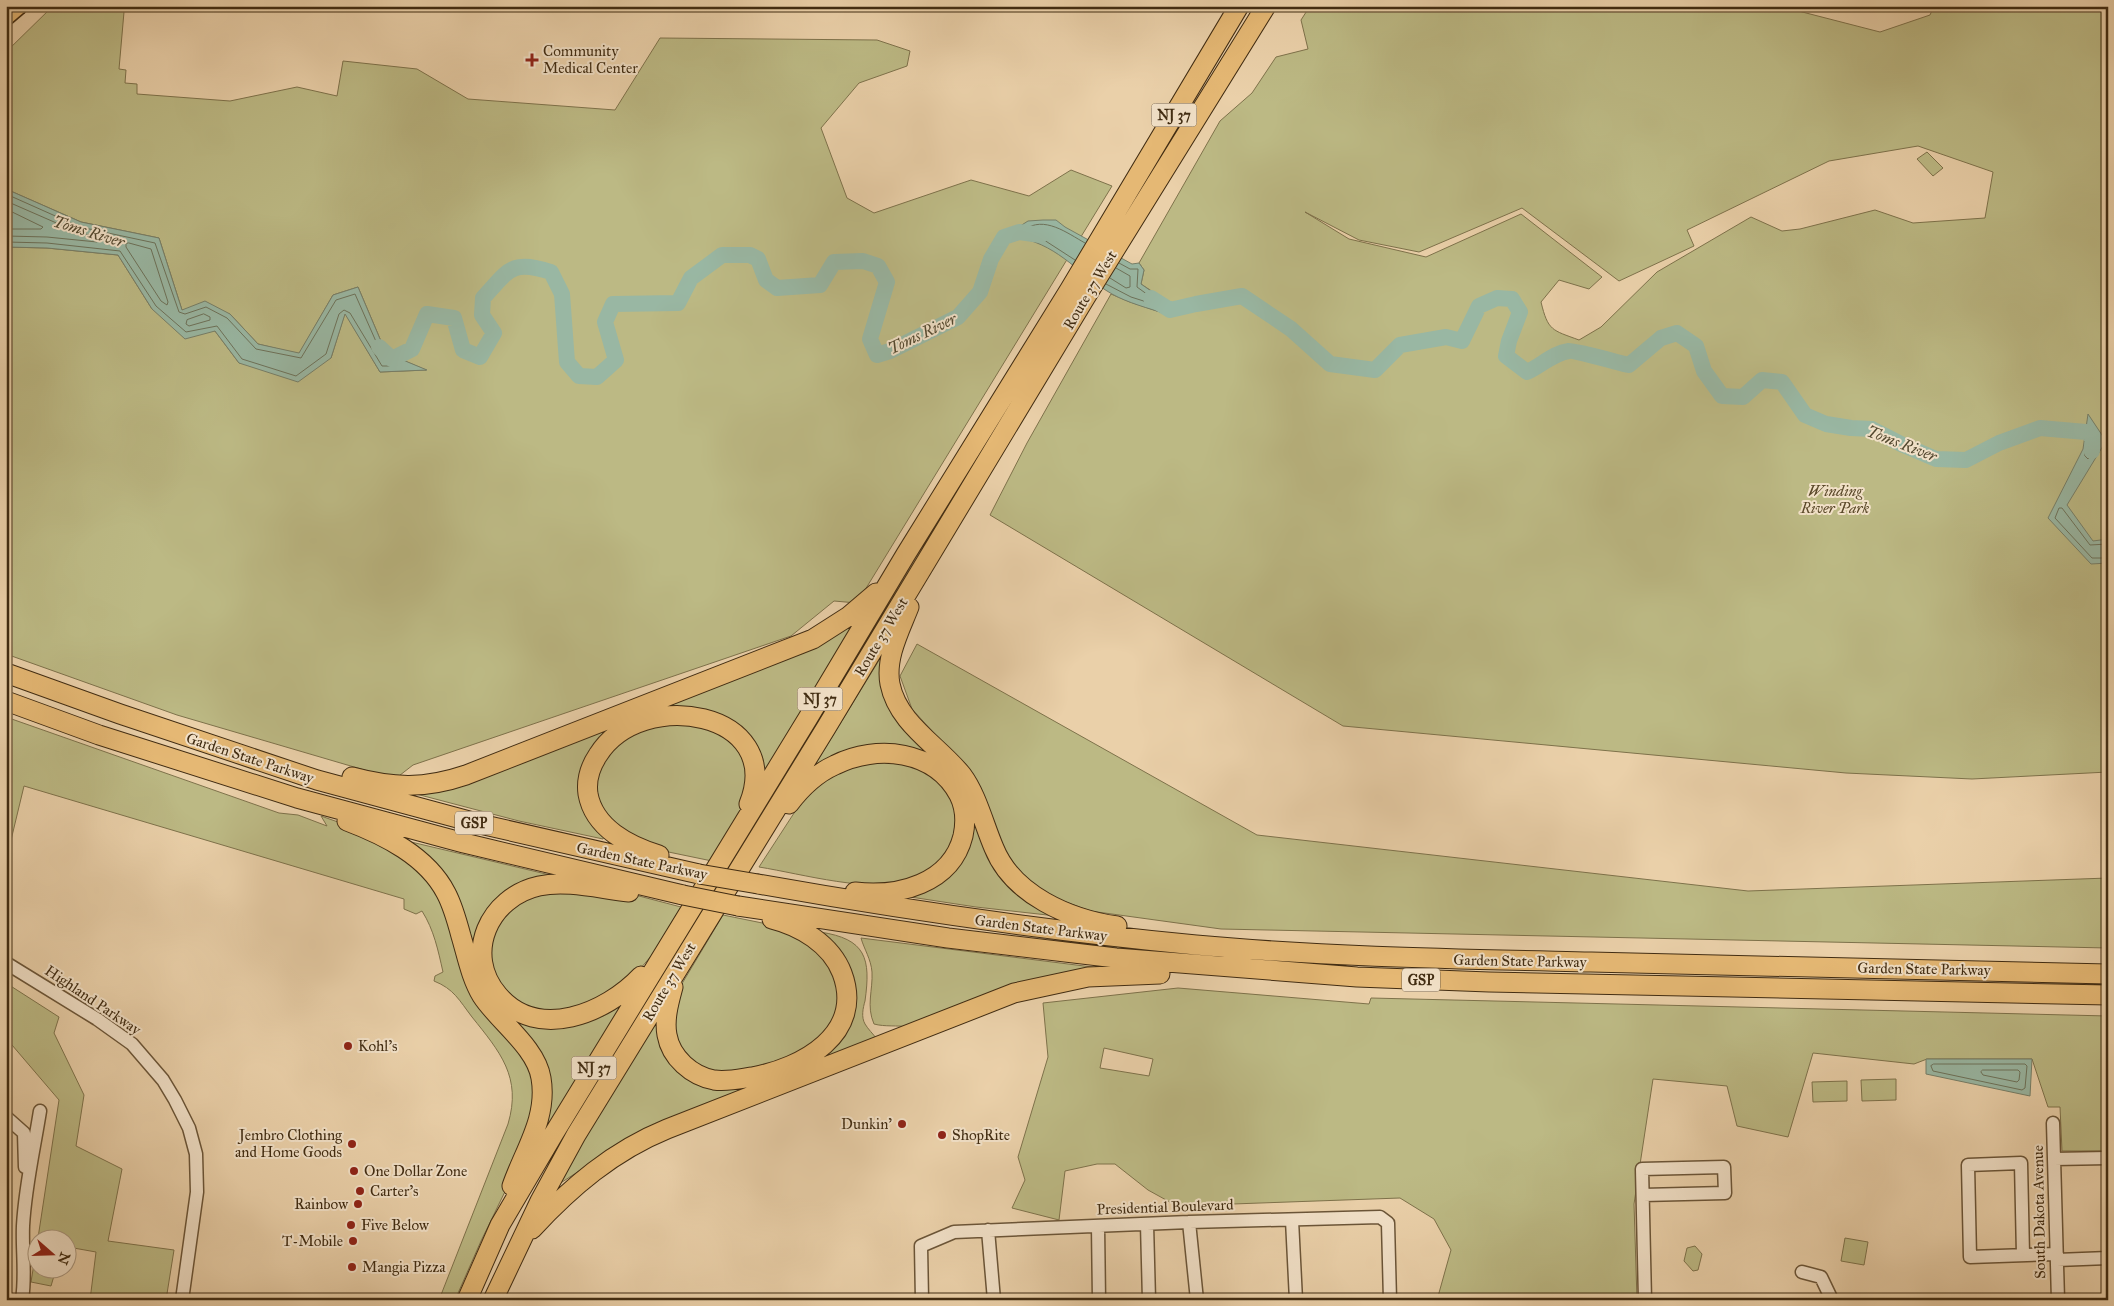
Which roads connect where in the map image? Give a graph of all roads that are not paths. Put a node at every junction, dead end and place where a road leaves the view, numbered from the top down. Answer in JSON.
{"nodes":[{"id":1,"x":19,"y":6,"type":"edge"},
{"id":2,"x":1239,"y":6,"type":"edge"},
{"id":3,"x":1268,"y":6,"type":"edge"},
{"id":4,"x":6,"y":18,"type":"edge"},
{"id":5,"x":1117,"y":228,"type":"junction"},
{"id":6,"x":1078,"y":294,"type":"junction"},
{"id":7,"x":906,"y":554,"type":"junction"},
{"id":8,"x":924,"y":564,"type":"junction"},
{"id":9,"x":6,"y":673,"type":"edge"},
{"id":10,"x":6,"y":701,"type":"edge"},
{"id":11,"x":253,"y":758,"type":"junction"},
{"id":12,"x":243,"y":782,"type":"junction"},
{"id":13,"x":766,"y":825,"type":"junction"},
{"id":14,"x":732,"y":843,"type":"junction"},
{"id":15,"x":699,"y":874,"type":"junction"},
{"id":16,"x":758,"y":884,"type":"junction"},
{"id":17,"x":683,"y":895,"type":"junction"},
{"id":18,"x":738,"y":906,"type":"junction"},
{"id":19,"x":666,"y":950,"type":"junction"},
{"id":20,"x":1344,"y":954,"type":"junction"},
{"id":21,"x":6,"y":963,"type":"edge"},
{"id":22,"x":679,"y":966,"type":"junction"},
{"id":23,"x":2108,"y":974,"type":"edge"},
{"id":24,"x":1489,"y":982,"type":"junction"},
{"id":25,"x":2108,"y":995,"type":"edge"},
{"id":26,"x":40,"y":1111,"type":"dead end"},
{"id":27,"x":6,"y":1117,"type":"edge"},
{"id":28,"x":2053,"y":1122,"type":"dead end"},
{"id":29,"x":2108,"y":1158,"type":"edge"},
{"id":30,"x":2054,"y":1159,"type":"junction"},
{"id":31,"x":26,"y":1192,"type":"junction"},
{"id":32,"x":1643,"y":1195,"type":"junction"},
{"id":33,"x":1292,"y":1220,"type":"junction"},
{"id":34,"x":1189,"y":1222,"type":"junction"},
{"id":35,"x":1147,"y":1224,"type":"junction"},
{"id":36,"x":500,"y":1225,"type":"junction"},
{"id":37,"x":1098,"y":1226,"type":"junction"},
{"id":38,"x":988,"y":1230,"type":"junction"},
{"id":39,"x":519,"y":1242,"type":"junction"},
{"id":40,"x":2023,"y":1255,"type":"junction"},
{"id":41,"x":2057,"y":1257,"type":"junction"},
{"id":42,"x":2108,"y":1258,"type":"edge"},
{"id":43,"x":1802,"y":1272,"type":"dead end"},
{"id":44,"x":22,"y":1300,"type":"edge"},
{"id":45,"x":182,"y":1300,"type":"edge"},
{"id":46,"x":467,"y":1300,"type":"edge"},
{"id":47,"x":493,"y":1300,"type":"edge"},
{"id":48,"x":922,"y":1300,"type":"edge"},
{"id":49,"x":994,"y":1300,"type":"edge"},
{"id":50,"x":1099,"y":1300,"type":"edge"},
{"id":51,"x":1149,"y":1300,"type":"edge"},
{"id":52,"x":1198,"y":1300,"type":"edge"},
{"id":53,"x":1296,"y":1300,"type":"edge"},
{"id":54,"x":1390,"y":1300,"type":"edge"},
{"id":55,"x":1645,"y":1300,"type":"edge"},
{"id":56,"x":1832,"y":1300,"type":"edge"},
{"id":57,"x":2058,"y":1300,"type":"edge"}],
"edges":[{"from":1,"to":4,"type":"main road"},
{"from":2,"to":5,"type":"highway","name":"Route 37 West","number":"NJ 37"},
{"from":3,"to":5,"type":"highway","name":"Route 37 West","number":"NJ 37"},
{"from":5,"to":6,"type":"highway","name":"Route 37 West","number":"NJ 37"},
{"from":6,"to":7,"type":"highway","name":"Route 37 West","number":"NJ 37"},
{"from":6,"to":8,"type":"highway","name":"Route 37 West","number":"NJ 37"},
{"from":7,"to":11,"type":"highway"},
{"from":7,"to":14,"type":"highway","name":"Route 37 West","number":"NJ 37"},
{"from":8,"to":13,"type":"highway","name":"Route 37 West","number":"NJ 37"},
{"from":8,"to":20,"type":"highway"},
{"from":9,"to":11,"type":"highway","name":"Garden State Parkway","number":"GSP"},
{"from":10,"to":12,"type":"highway","name":"Garden State Parkway","number":"GSP"},
{"from":11,"to":15,"type":"highway","name":"Garden State Parkway","number":"GSP"},
{"from":12,"to":17,"type":"highway","name":"Garden State Parkway","number":"GSP"},
{"from":12,"to":36,"type":"highway"},
{"from":13,"to":16,"type":"highway"},
{"from":13,"to":22,"type":"highway","name":"Route 37 West","number":"NJ 37"},
{"from":14,"to":15,"type":"highway"},
{"from":14,"to":19,"type":"highway","name":"Route 37 West","number":"NJ 37"},
{"from":15,"to":16,"type":"highway","name":"Garden State Parkway","number":"GSP","bridge":true},
{"from":16,"to":20,"type":"highway","name":"Garden State Parkway","number":"GSP"},
{"from":17,"to":18,"type":"highway","name":"Garden State Parkway","number":"GSP","bridge":true},
{"from":17,"to":19,"type":"highway"},
{"from":18,"to":22,"type":"highway"},
{"from":18,"to":24,"type":"highway","name":"Garden State Parkway","number":"GSP"},
{"from":19,"to":36,"type":"highway","name":"Route 37 West","number":"NJ 37"},
{"from":20,"to":23,"type":"highway","name":"Garden State Parkway","number":"GSP"},
{"from":21,"to":45,"type":"street","name":"Highland Parkway"},
{"from":22,"to":39,"type":"highway","name":"Route 37 West","number":"NJ 37"},
{"from":24,"to":25,"type":"highway","name":"Garden State Parkway","number":"GSP"},
{"from":24,"to":39,"type":"highway"},
{"from":26,"to":31,"type":"street"},
{"from":27,"to":31,"type":"street"},
{"from":28,"to":30,"type":"street","name":"South Dakota Avenue"},
{"from":29,"to":30,"type":"street"},
{"from":30,"to":41,"type":"street","name":"South Dakota Avenue"},
{"from":31,"to":44,"type":"street"},
{"from":32,"to":32,"type":"street"},
{"from":32,"to":55,"type":"street"},
{"from":33,"to":34,"type":"street","name":"Presidential Boulevard"},
{"from":33,"to":53,"type":"street"},
{"from":33,"to":54,"type":"street","name":"Presidential Boulevard"},
{"from":34,"to":35,"type":"street","name":"Presidential Boulevard"},
{"from":34,"to":52,"type":"street"},
{"from":35,"to":37,"type":"street","name":"Presidential Boulevard"},
{"from":35,"to":51,"type":"street"},
{"from":36,"to":46,"type":"highway","name":"Route 37 West","number":"NJ 37"},
{"from":37,"to":38,"type":"street","name":"Presidential Boulevard"},
{"from":37,"to":50,"type":"street"},
{"from":38,"to":48,"type":"street","name":"Presidential Boulevard"},
{"from":38,"to":49,"type":"street"},
{"from":39,"to":47,"type":"highway","name":"Route 37 West","number":"NJ 37"},
{"from":40,"to":40,"type":"street"},
{"from":40,"to":41,"type":"street"},
{"from":41,"to":42,"type":"street"},
{"from":41,"to":57,"type":"street","name":"South Dakota Avenue"},
{"from":43,"to":56,"type":"street"}]}
